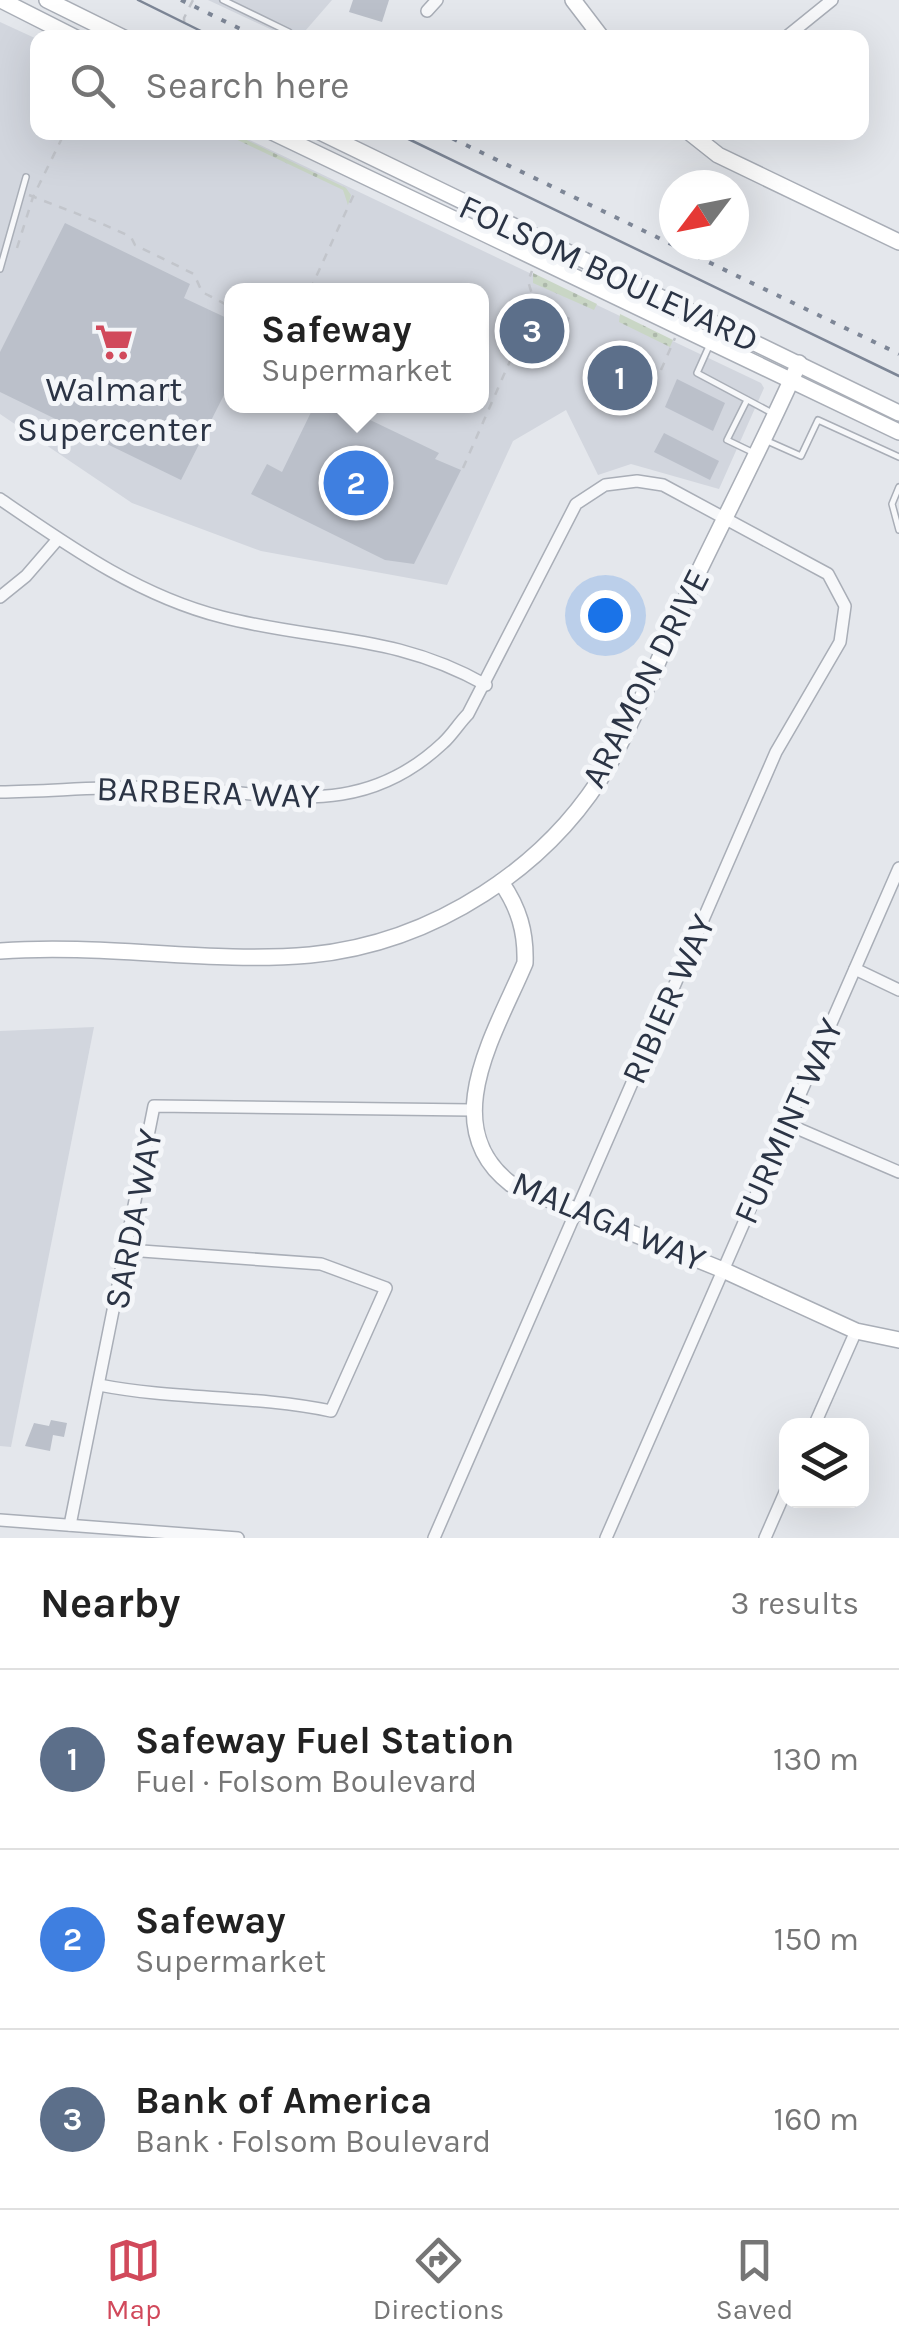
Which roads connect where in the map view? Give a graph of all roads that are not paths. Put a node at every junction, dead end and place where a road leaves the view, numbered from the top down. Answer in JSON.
{"nodes":[{"id":1,"x":1,"y":0,"type":"edge"},
{"id":2,"x":47,"y":0,"type":"edge"},
{"id":3,"x":223,"y":0,"type":"edge"},
{"id":4,"x":437,"y":0,"type":"edge"},
{"id":5,"x":832,"y":0,"type":"edge"},
{"id":6,"x":581,"y":3,"type":"edge"},
{"id":7,"x":427,"y":11,"type":"dead end"},
{"id":8,"x":60,"y":30,"type":"edge"},
{"id":9,"x":108,"y":30,"type":"edge"},
{"id":10,"x":285,"y":30,"type":"edge"},
{"id":11,"x":597,"y":30,"type":"edge"},
{"id":12,"x":795,"y":30,"type":"edge"},
{"id":13,"x":289,"y":140,"type":"edge"},
{"id":14,"x":337,"y":140,"type":"edge"},
{"id":15,"x":698,"y":140,"type":"edge"},
{"id":16,"x":26,"y":177,"type":"dead end"},
{"id":17,"x":899,"y":242,"type":"edge"},
{"id":18,"x":0,"y":269,"type":"edge"},
{"id":19,"x":712,"y":342,"type":"junction"},
{"id":20,"x":799,"y":364,"type":"junction"},
{"id":21,"x":791,"y":380,"type":"junction"},
{"id":22,"x":747,"y":400,"type":"junction"},
{"id":23,"x":899,"y":413,"type":"edge"},
{"id":24,"x":774,"y":414,"type":"junction"},
{"id":25,"x":899,"y":432,"type":"edge"},
{"id":26,"x":759,"y":446,"type":"junction"},
{"id":27,"x":899,"y":457,"type":"edge"},
{"id":28,"x":899,"y":488,"type":"edge"},
{"id":29,"x":0,"y":500,"type":"edge"},
{"id":30,"x":723,"y":521,"type":"junction"},
{"id":31,"x":899,"y":530,"type":"edge"},
{"id":32,"x":58,"y":539,"type":"junction"},
{"id":33,"x":0,"y":597,"type":"edge"},
{"id":34,"x":486,"y":685,"type":"junction"},
{"id":35,"x":0,"y":792,"type":"edge"},
{"id":36,"x":899,"y":868,"type":"edge"},
{"id":37,"x":501,"y":882,"type":"junction"},
{"id":38,"x":894,"y":892,"type":"edge"},
{"id":39,"x":0,"y":951,"type":"edge"},
{"id":40,"x":855,"y":969,"type":"junction"},
{"id":41,"x":899,"y":990,"type":"edge"},
{"id":42,"x":472,"y":1110,"type":"junction"},
{"id":43,"x":787,"y":1124,"type":"junction"},
{"id":44,"x":899,"y":1172,"type":"edge"},
{"id":45,"x":575,"y":1211,"type":"junction"},
{"id":46,"x":128,"y":1250,"type":"junction"},
{"id":47,"x":723,"y":1270,"type":"junction"},
{"id":48,"x":856,"y":1331,"type":"junction"},
{"id":49,"x":899,"y":1340,"type":"edge"},
{"id":50,"x":99,"y":1384,"type":"junction"},
{"id":51,"x":818,"y":1418,"type":"edge"},
{"id":52,"x":779,"y":1507,"type":"edge"},
{"id":53,"x":0,"y":1520,"type":"edge"},
{"id":54,"x":70,"y":1525,"type":"junction"},
{"id":55,"x":238,"y":1538,"type":"edge"},
{"id":56,"x":434,"y":1538,"type":"edge"},
{"id":57,"x":606,"y":1538,"type":"edge"},
{"id":58,"x":766,"y":1538,"type":"edge"}],
"edges":[{"from":1,"to":8,"type":"street"},
{"from":2,"to":9,"type":"street"},
{"from":3,"to":10,"type":"lane"},
{"from":4,"to":7,"type":"street"},
{"from":5,"to":12,"type":"street"},
{"from":6,"to":11,"type":"street"},
{"from":13,"to":19,"type":"street","name":"FOLSOM BOULEVARD"},
{"from":14,"to":20,"type":"street","name":"FOLSOM BOULEVARD"},
{"from":15,"to":17,"type":"street"},
{"from":16,"to":18,"type":"lane"},
{"from":19,"to":21,"type":"street","name":"FOLSOM BOULEVARD"},
{"from":19,"to":22,"type":"lane"},
{"from":20,"to":21,"type":"street","name":"ARAMON DRIVE"},
{"from":20,"to":23,"type":"street","name":"FOLSOM BOULEVARD"},
{"from":21,"to":24,"type":"street","name":"ARAMON DRIVE"},
{"from":21,"to":25,"type":"street","name":"FOLSOM BOULEVARD"},
{"from":22,"to":24,"type":"lane"},
{"from":22,"to":26,"type":"lane"},
{"from":24,"to":26,"type":"street","name":"ARAMON DRIVE"},
{"from":26,"to":27,"type":"lane"},
{"from":26,"to":30,"type":"street","name":"ARAMON DRIVE"},
{"from":28,"to":31,"type":"lane"},
{"from":29,"to":32,"type":"street"},
{"from":30,"to":34,"type":"street","name":"BARBERA WAY"},
{"from":30,"to":37,"type":"street","name":"ARAMON DRIVE"},
{"from":30,"to":45,"type":"street","name":"RIBIER WAY"},
{"from":32,"to":33,"type":"street"},
{"from":32,"to":34,"type":"street"},
{"from":34,"to":35,"type":"street","name":"BARBERA WAY"},
{"from":36,"to":38,"type":"street","name":"FURMINT WAY"},
{"from":37,"to":39,"type":"street","name":"ARAMON DRIVE"},
{"from":37,"to":42,"type":"street"},
{"from":38,"to":40,"type":"street","name":"FURMINT WAY"},
{"from":40,"to":41,"type":"street"},
{"from":40,"to":43,"type":"street","name":"FURMINT WAY"},
{"from":42,"to":45,"type":"street","name":"MALAGA WAY"},
{"from":42,"to":46,"type":"street","name":"SARDA WAY"},
{"from":43,"to":44,"type":"street"},
{"from":43,"to":47,"type":"street","name":"FURMINT WAY"},
{"from":45,"to":47,"type":"street","name":"MALAGA WAY"},
{"from":45,"to":56,"type":"street","name":"RIBIER WAY"},
{"from":46,"to":50,"type":"street","name":"SARDA WAY"},
{"from":46,"to":50,"type":"street"},
{"from":47,"to":48,"type":"street","name":"MALAGA WAY"},
{"from":47,"to":57,"type":"street","name":"FURMINT WAY"},
{"from":48,"to":49,"type":"street","name":"MALAGA WAY"},
{"from":48,"to":51,"type":"street"},
{"from":50,"to":54,"type":"street","name":"SARDA WAY"},
{"from":52,"to":58,"type":"street"},
{"from":53,"to":54,"type":"street"},
{"from":54,"to":55,"type":"street"}]}
